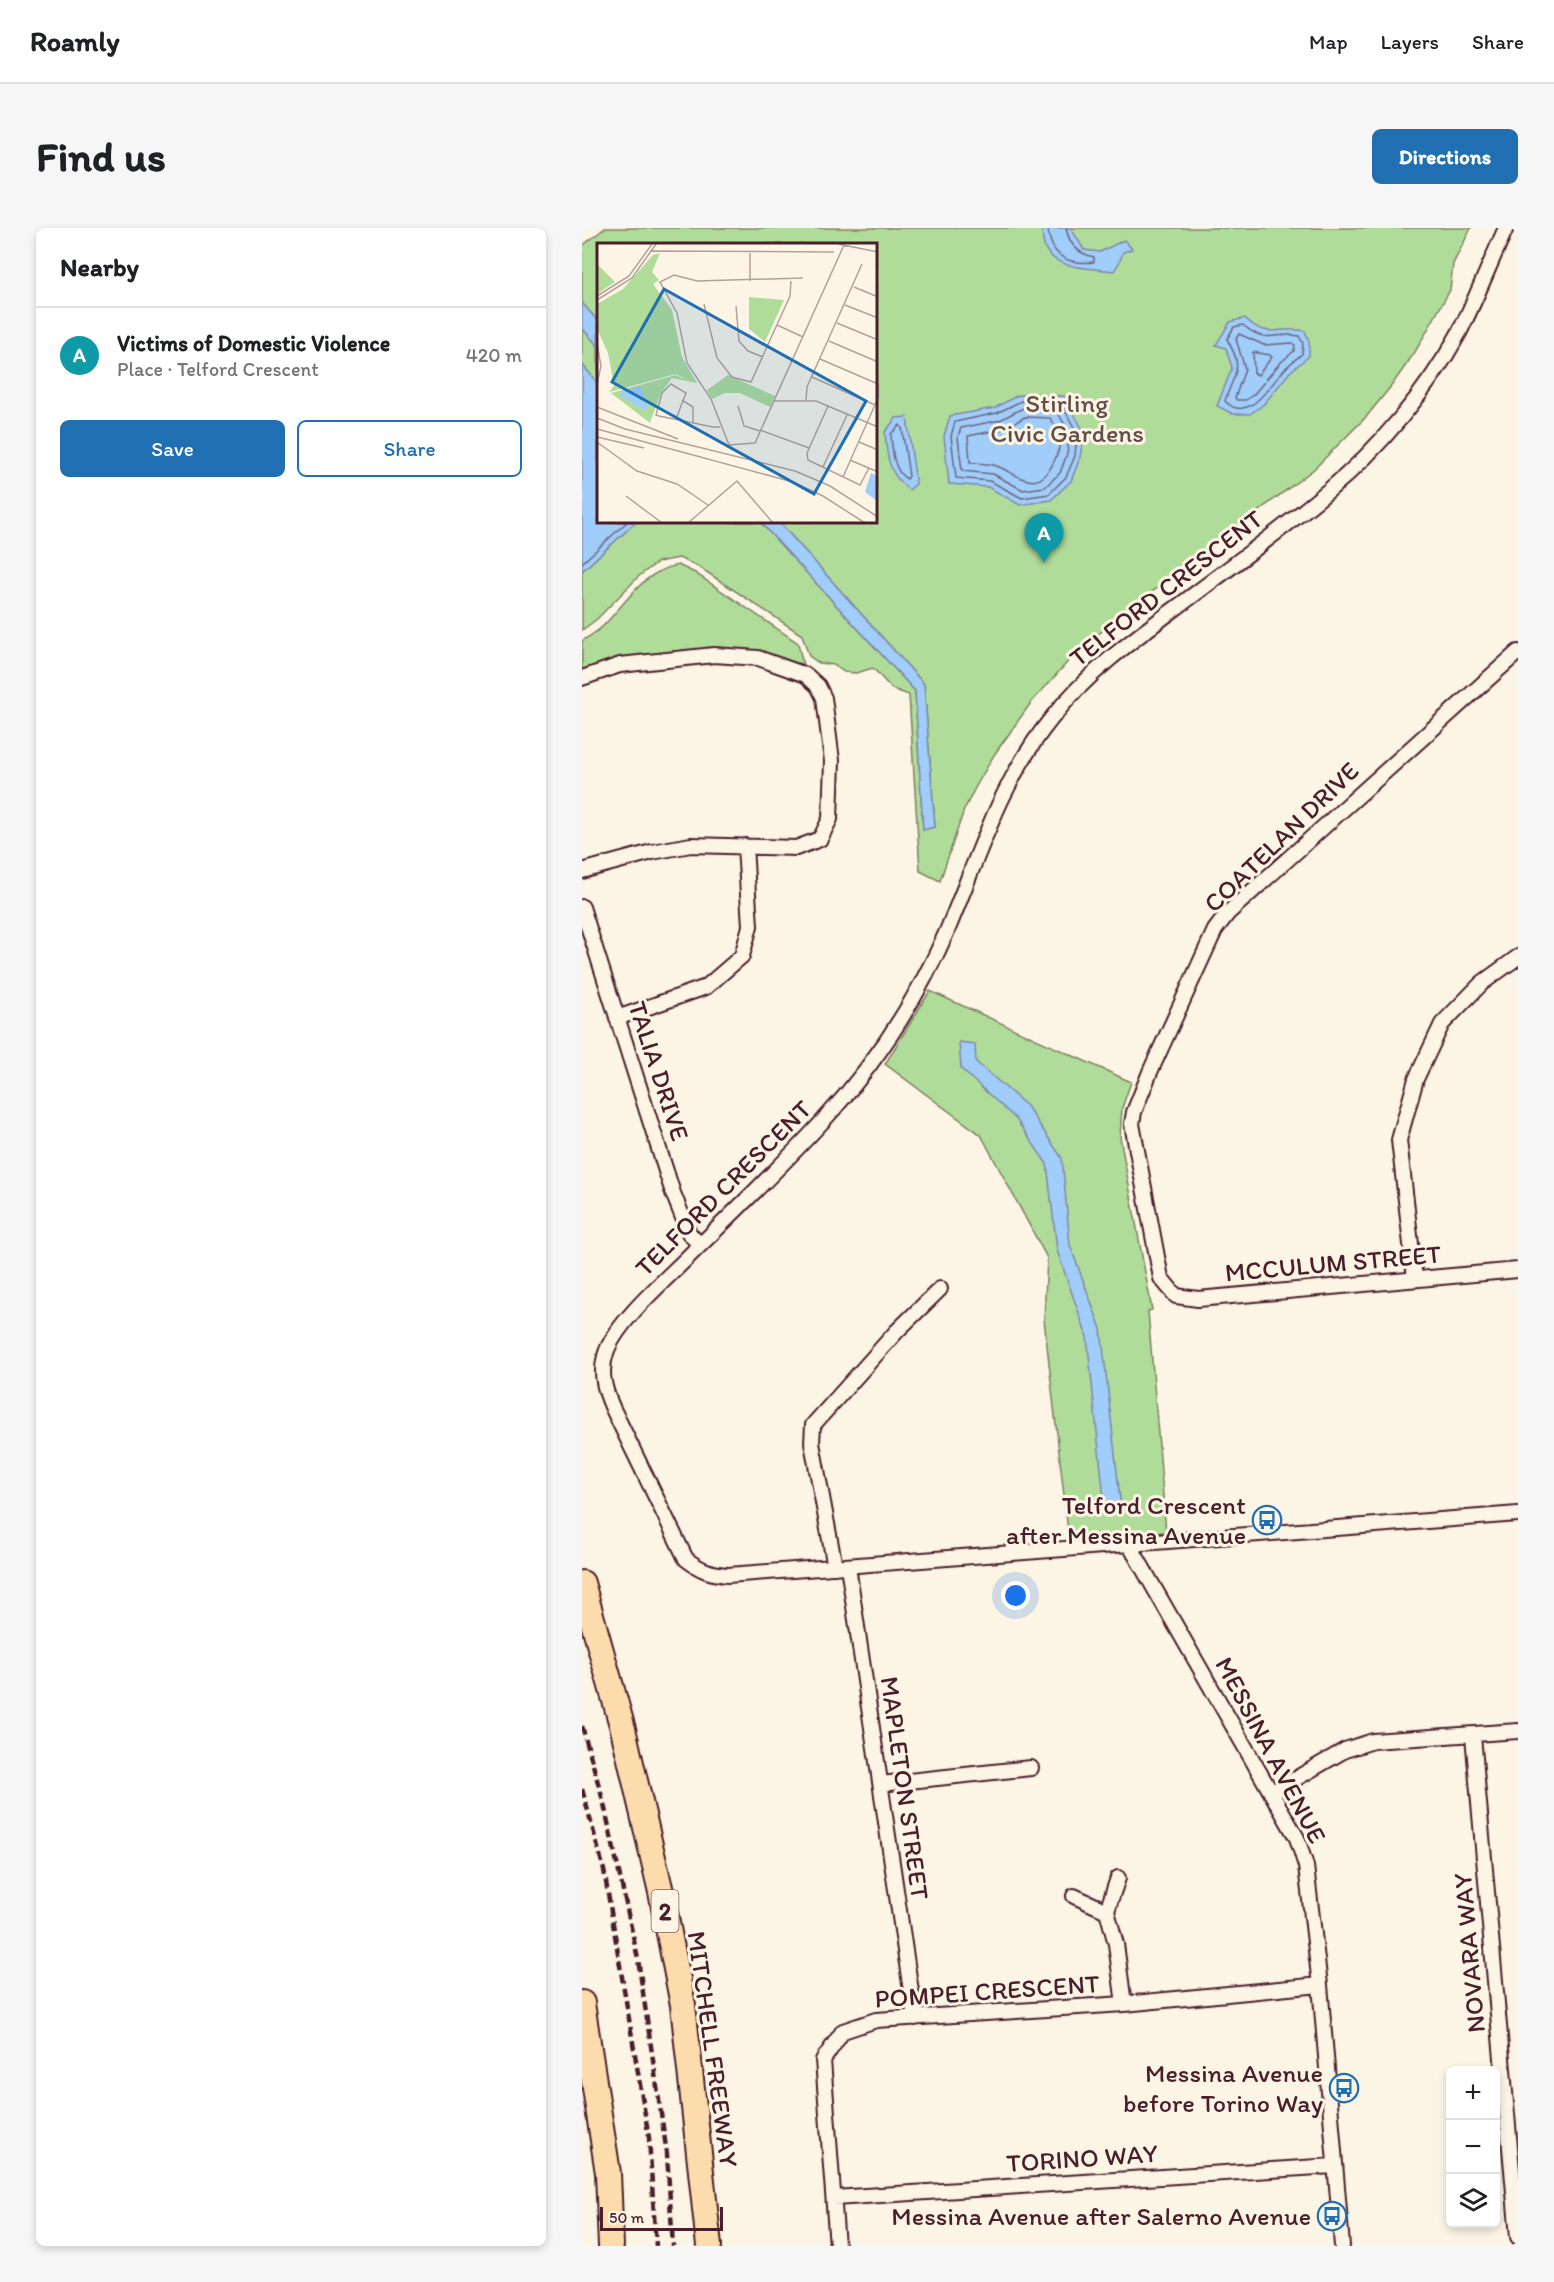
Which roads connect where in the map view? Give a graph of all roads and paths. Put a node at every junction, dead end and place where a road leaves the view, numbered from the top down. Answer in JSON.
{"nodes":[{"id":1,"x":1506,"y":228,"type":"edge"},
{"id":2,"x":1518,"y":652,"type":"edge"},
{"id":3,"x":582,"y":678,"type":"edge"},
{"id":4,"x":745,"y":846,"type":"junction"},
{"id":5,"x":582,"y":872,"type":"edge"},
{"id":6,"x":582,"y":907,"type":"edge"},
{"id":7,"x":1518,"y":957,"type":"edge"},
{"id":8,"x":617,"y":1018,"type":"junction"},
{"id":9,"x":700,"y":1245,"type":"junction"},
{"id":10,"x":1518,"y":1270,"type":"edge"},
{"id":11,"x":1161,"y":1278,"type":"joint"},
{"id":12,"x":1415,"y":1280,"type":"junction"},
{"id":13,"x":940,"y":1289,"type":"dead end"},
{"id":14,"x":1518,"y":1514,"type":"edge"},
{"id":15,"x":1129,"y":1544,"type":"junction"},
{"id":16,"x":842,"y":1566,"type":"junction"},
{"id":17,"x":582,"y":1583,"type":"edge"},
{"id":18,"x":1518,"y":1731,"type":"edge"},
{"id":19,"x":1473,"y":1736,"type":"junction"},
{"id":20,"x":1031,"y":1768,"type":"dead end"},
{"id":21,"x":881,"y":1784,"type":"junction"},
{"id":22,"x":1271,"y":1793,"type":"junction"},
{"id":23,"x":1118,"y":1878,"type":"dead end"},
{"id":24,"x":1074,"y":1896,"type":"dead end"},
{"id":25,"x":1107,"y":1911,"type":"junction"},
{"id":26,"x":1320,"y":1984,"type":"junction"},
{"id":27,"x":582,"y":2003,"type":"edge"},
{"id":28,"x":1124,"y":2004,"type":"junction"},
{"id":29,"x":915,"y":2018,"type":"junction"},
{"id":30,"x":1334,"y":2166,"type":"junction"},
{"id":31,"x":834,"y":2198,"type":"junction"},
{"id":32,"x":1518,"y":2237,"type":"edge"},
{"id":33,"x":611,"y":2246,"type":"edge"},
{"id":34,"x":709,"y":2246,"type":"edge"},
{"id":35,"x":837,"y":2246,"type":"edge"},
{"id":36,"x":1342,"y":2246,"type":"edge"}],
"edges":[{"from":1,"to":9,"type":"street","name":"TELFORD CRESCENT"},
{"from":2,"to":11,"type":"street","name":"COATELAN DRIVE"},
{"from":3,"to":4,"type":"street"},
{"from":4,"to":5,"type":"street"},
{"from":4,"to":8,"type":"street"},
{"from":6,"to":8,"type":"street","name":"TALIA DRIVE"},
{"from":7,"to":12,"type":"street"},
{"from":8,"to":9,"type":"street","name":"TALIA DRIVE"},
{"from":9,"to":16,"type":"street","name":"TELFORD CRESCENT"},
{"from":10,"to":12,"type":"street","name":"MCCULUM STREET"},
{"from":11,"to":12,"type":"street","name":"MCCULUM STREET"},
{"from":13,"to":16,"type":"street","name":"MAPLETON STREET"},
{"from":14,"to":15,"type":"street","name":"TELFORD CRESCENT"},
{"from":15,"to":16,"type":"street","name":"TELFORD CRESCENT"},
{"from":15,"to":22,"type":"street","name":"MESSINA AVENUE"},
{"from":16,"to":21,"type":"street","name":"MAPLETON STREET"},
{"from":17,"to":34,"type":"highway","name":"MITCHELL FREEWAY","number":"2"},
{"from":18,"to":19,"type":"street"},
{"from":19,"to":22,"type":"street"},
{"from":19,"to":32,"type":"street","name":"NOVARA WAY"},
{"from":20,"to":21,"type":"street"},
{"from":21,"to":29,"type":"street","name":"MAPLETON STREET"},
{"from":22,"to":26,"type":"street","name":"MESSINA AVENUE"},
{"from":23,"to":25,"type":"street"},
{"from":24,"to":25,"type":"street"},
{"from":25,"to":28,"type":"street"},
{"from":26,"to":28,"type":"street","name":"POMPEI CRESCENT"},
{"from":26,"to":30,"type":"street","name":"MESSINA AVENUE"},
{"from":27,"to":33,"type":"highway"},
{"from":28,"to":29,"type":"street","name":"POMPEI CRESCENT"},
{"from":29,"to":31,"type":"street","name":"POMPEI CRESCENT"},
{"from":30,"to":31,"type":"street","name":"TORINO WAY"},
{"from":30,"to":36,"type":"street","name":"MESSINA AVENUE"},
{"from":31,"to":35,"type":"street","name":"POMPEI CRESCENT"}]}
